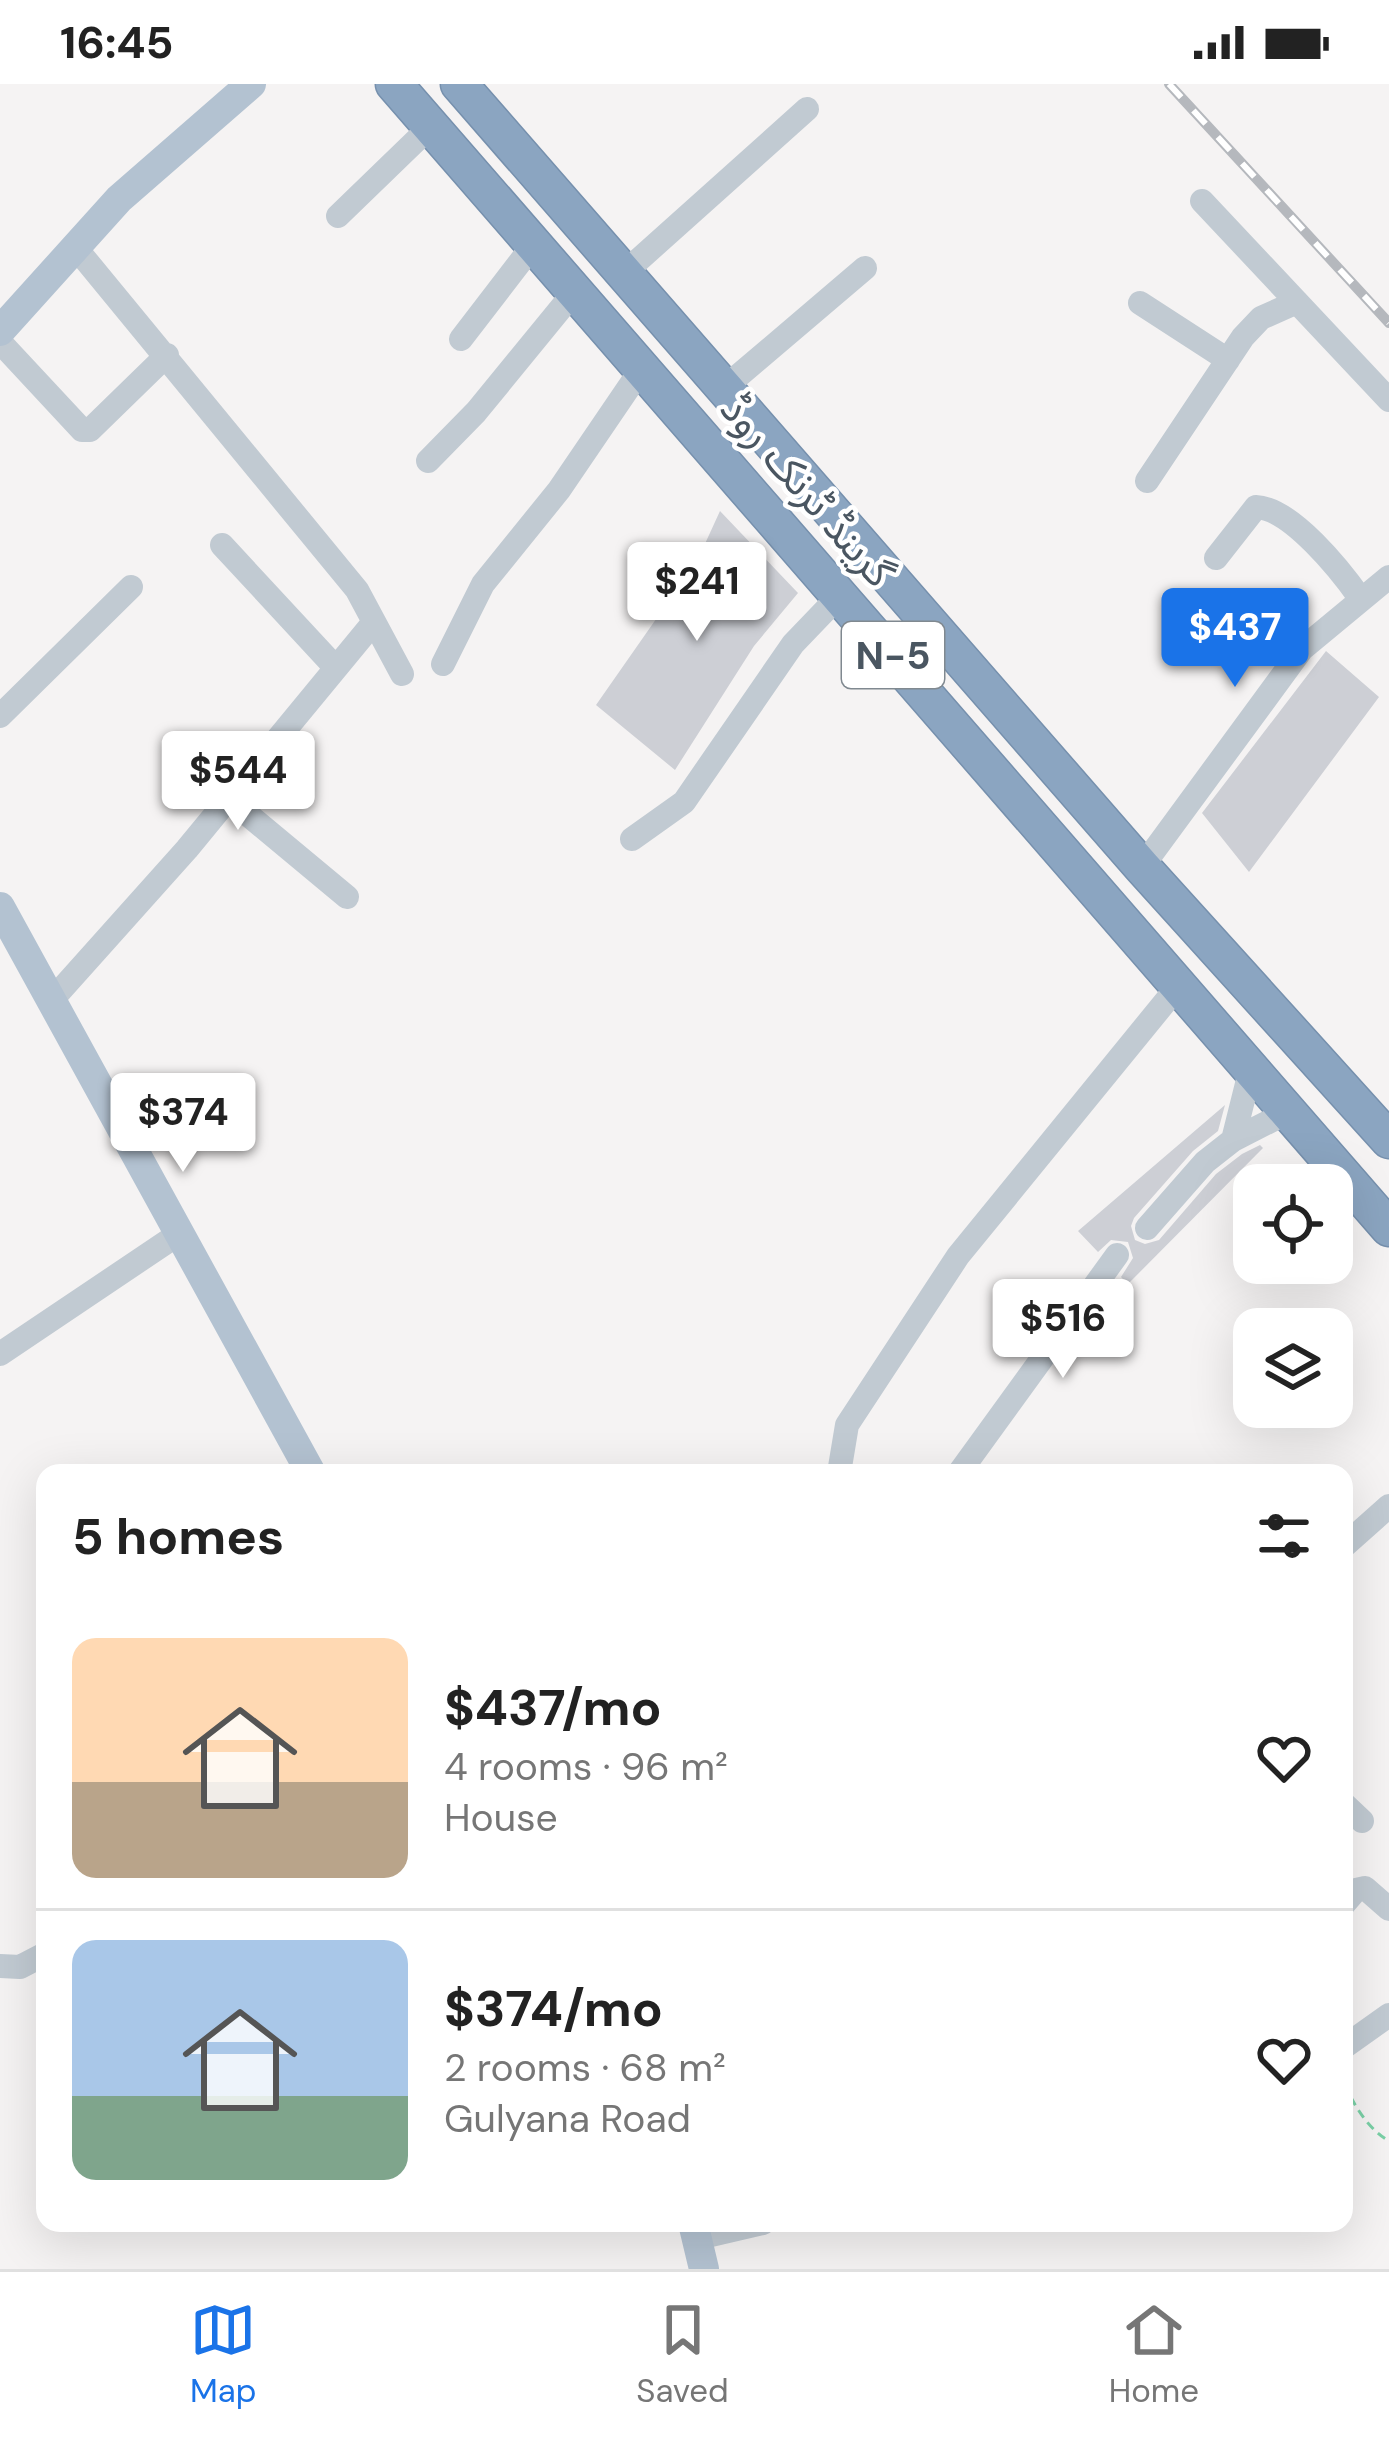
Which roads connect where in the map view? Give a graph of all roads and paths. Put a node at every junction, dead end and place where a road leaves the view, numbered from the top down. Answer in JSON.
{"nodes":[{"id":1,"x":251,"y":84,"type":"edge"},
{"id":2,"x":394,"y":84,"type":"edge"},
{"id":3,"x":472,"y":89,"type":"edge"},
{"id":4,"x":808,"y":109,"type":"dead end"},
{"id":5,"x":431,"y":126,"type":"junction"},
{"id":6,"x":1202,"y":201,"type":"dead end"},
{"id":7,"x":338,"y":216,"type":"dead end"},
{"id":8,"x":534,"y":244,"type":"junction"},
{"id":9,"x":76,"y":247,"type":"junction"},
{"id":10,"x":865,"y":268,"type":"dead end"},
{"id":11,"x":624,"y":272,"type":"junction"},
{"id":12,"x":575,"y":291,"type":"junction"},
{"id":13,"x":1298,"y":302,"type":"junction"},
{"id":14,"x":1140,"y":303,"type":"dead end"},
{"id":15,"x":0,"y":331,"type":"edge"},
{"id":16,"x":461,"y":339,"type":"dead end"},
{"id":17,"x":0,"y":342,"type":"edge"},
{"id":18,"x":167,"y":355,"type":"junction"},
{"id":19,"x":1228,"y":360,"type":"junction"},
{"id":20,"x":642,"y":368,"type":"junction"},
{"id":21,"x":724,"y":388,"type":"junction"},
{"id":22,"x":1389,"y":400,"type":"edge"},
{"id":23,"x":428,"y":461,"type":"dead end"},
{"id":24,"x":1147,"y":481,"type":"dead end"},
{"id":25,"x":222,"y":545,"type":"dead end"},
{"id":26,"x":1216,"y":558,"type":"dead end"},
{"id":27,"x":1389,"y":577,"type":"edge"},
{"id":28,"x":131,"y":587,"type":"dead end"},
{"id":29,"x":840,"y":595,"type":"junction"},
{"id":30,"x":1360,"y":598,"type":"junction"},
{"id":31,"x":374,"y":622,"type":"junction"},
{"id":32,"x":443,"y":664,"type":"dead end"},
{"id":33,"x":335,"y":667,"type":"junction"},
{"id":34,"x":402,"y":674,"type":"dead end"},
{"id":35,"x":0,"y":716,"type":"edge"},
{"id":36,"x":228,"y":798,"type":"junction"},
{"id":37,"x":632,"y":839,"type":"dead end"},
{"id":38,"x":1142,"y":867,"type":"junction"},
{"id":39,"x":347,"y":897,"type":"dead end"},
{"id":40,"x":1106,"y":900,"type":"junction"},
{"id":41,"x":0,"y":907,"type":"edge"},
{"id":42,"x":1179,"y":985,"type":"junction"},
{"id":43,"x":51,"y":1001,"type":"junction"},
{"id":44,"x":1251,"y":1069,"type":"junction"},
{"id":45,"x":1288,"y":1112,"type":"junction"},
{"id":46,"x":1233,"y":1140,"type":"junction"},
{"id":47,"x":1389,"y":1140,"type":"edge"},
{"id":48,"x":1147,"y":1228,"type":"dead end"},
{"id":49,"x":1389,"y":1228,"type":"edge"},
{"id":50,"x":178,"y":1235,"type":"junction"},
{"id":51,"x":1118,"y":1255,"type":"dead end"},
{"id":52,"x":0,"y":1354,"type":"edge"},
{"id":53,"x":306,"y":1464,"type":"edge"},
{"id":54,"x":841,"y":1464,"type":"edge"},
{"id":55,"x":966,"y":1464,"type":"edge"},
{"id":56,"x":1389,"y":1506,"type":"edge"},
{"id":57,"x":1353,"y":1538,"type":"edge"},
{"id":58,"x":1353,"y":1894,"type":"edge"},
{"id":59,"x":1389,"y":1910,"type":"edge"},
{"id":60,"x":36,"y":1959,"type":"edge"},
{"id":61,"x":0,"y":1966,"type":"edge"},
{"id":62,"x":1389,"y":2015,"type":"edge"},
{"id":63,"x":1353,"y":2041,"type":"edge"},
{"id":64,"x":1353,"y":2101,"type":"edge"},
{"id":65,"x":1389,"y":2141,"type":"edge"},
{"id":66,"x":695,"y":2232,"type":"edge"},
{"id":67,"x":704,"y":2269,"type":"edge"}],
"edges":[{"from":1,"to":9,"type":"main road"},
{"from":2,"to":5,"type":"highway","name":"گرینڈ ٹرنک روڈ","number":"N-5"},
{"from":3,"to":11,"type":"highway","name":"گرینڈ ٹرنک روڈ","number":"N-5"},
{"from":4,"to":11,"type":"street"},
{"from":5,"to":7,"type":"street"},
{"from":5,"to":8,"type":"highway","name":"گرینڈ ٹرنک روڈ","number":"N-5"},
{"from":6,"to":13,"type":"street"},
{"from":8,"to":12,"type":"highway","name":"گرینڈ ٹرنک روڈ","number":"N-5"},
{"from":8,"to":16,"type":"street"},
{"from":9,"to":15,"type":"main road"},
{"from":9,"to":18,"type":"street"},
{"from":10,"to":21,"type":"street"},
{"from":11,"to":21,"type":"highway","name":"گرینڈ ٹرنک روڈ","number":"N-5"},
{"from":12,"to":20,"type":"highway","name":"گرینڈ ٹرنک روڈ","number":"N-5"},
{"from":12,"to":23,"type":"street"},
{"from":13,"to":19,"type":"street"},
{"from":13,"to":22,"type":"street"},
{"from":14,"to":19,"type":"street"},
{"from":17,"to":18,"type":"street"},
{"from":18,"to":31,"type":"street"},
{"from":19,"to":24,"type":"street"},
{"from":20,"to":29,"type":"highway","name":"گرینڈ ٹرنک روڈ","number":"N-5"},
{"from":20,"to":32,"type":"street"},
{"from":21,"to":38,"type":"highway","name":"گرینڈ ٹرنک روڈ","number":"N-5"},
{"from":25,"to":33,"type":"street"},
{"from":26,"to":30,"type":"street"},
{"from":27,"to":30,"type":"street"},
{"from":28,"to":35,"type":"street"},
{"from":29,"to":37,"type":"street"},
{"from":29,"to":40,"type":"highway","name":"گرینڈ ٹرنک روڈ","number":"N-5"},
{"from":30,"to":38,"type":"street"},
{"from":31,"to":33,"type":"street"},
{"from":31,"to":34,"type":"street"},
{"from":33,"to":36,"type":"street"},
{"from":36,"to":39,"type":"street"},
{"from":36,"to":43,"type":"street"},
{"from":38,"to":40,"type":"highway"},
{"from":38,"to":47,"type":"highway","name":"گرینڈ ٹرنک روڈ","number":"N-5"},
{"from":40,"to":42,"type":"highway","name":"گرینڈ ٹرنک روڈ","number":"N-5"},
{"from":41,"to":43,"type":"main road"},
{"from":42,"to":44,"type":"highway","name":"گرینڈ ٹرنک روڈ","number":"N-5"},
{"from":42,"to":54,"type":"street"},
{"from":43,"to":50,"type":"main road"},
{"from":44,"to":45,"type":"highway","name":"گرینڈ ٹرنک روڈ","number":"N-5"},
{"from":44,"to":46,"type":"street"},
{"from":45,"to":46,"type":"street"},
{"from":45,"to":49,"type":"highway","name":"گرینڈ ٹرنک روڈ","number":"N-5"},
{"from":46,"to":48,"type":"street"},
{"from":50,"to":52,"type":"street"},
{"from":50,"to":53,"type":"main road"},
{"from":51,"to":55,"type":"street"},
{"from":56,"to":57,"type":"street"},
{"from":58,"to":59,"type":"street"},
{"from":60,"to":61,"type":"street"},
{"from":62,"to":63,"type":"street"},
{"from":64,"to":65,"type":"path"},
{"from":66,"to":67,"type":"main road"}]}
